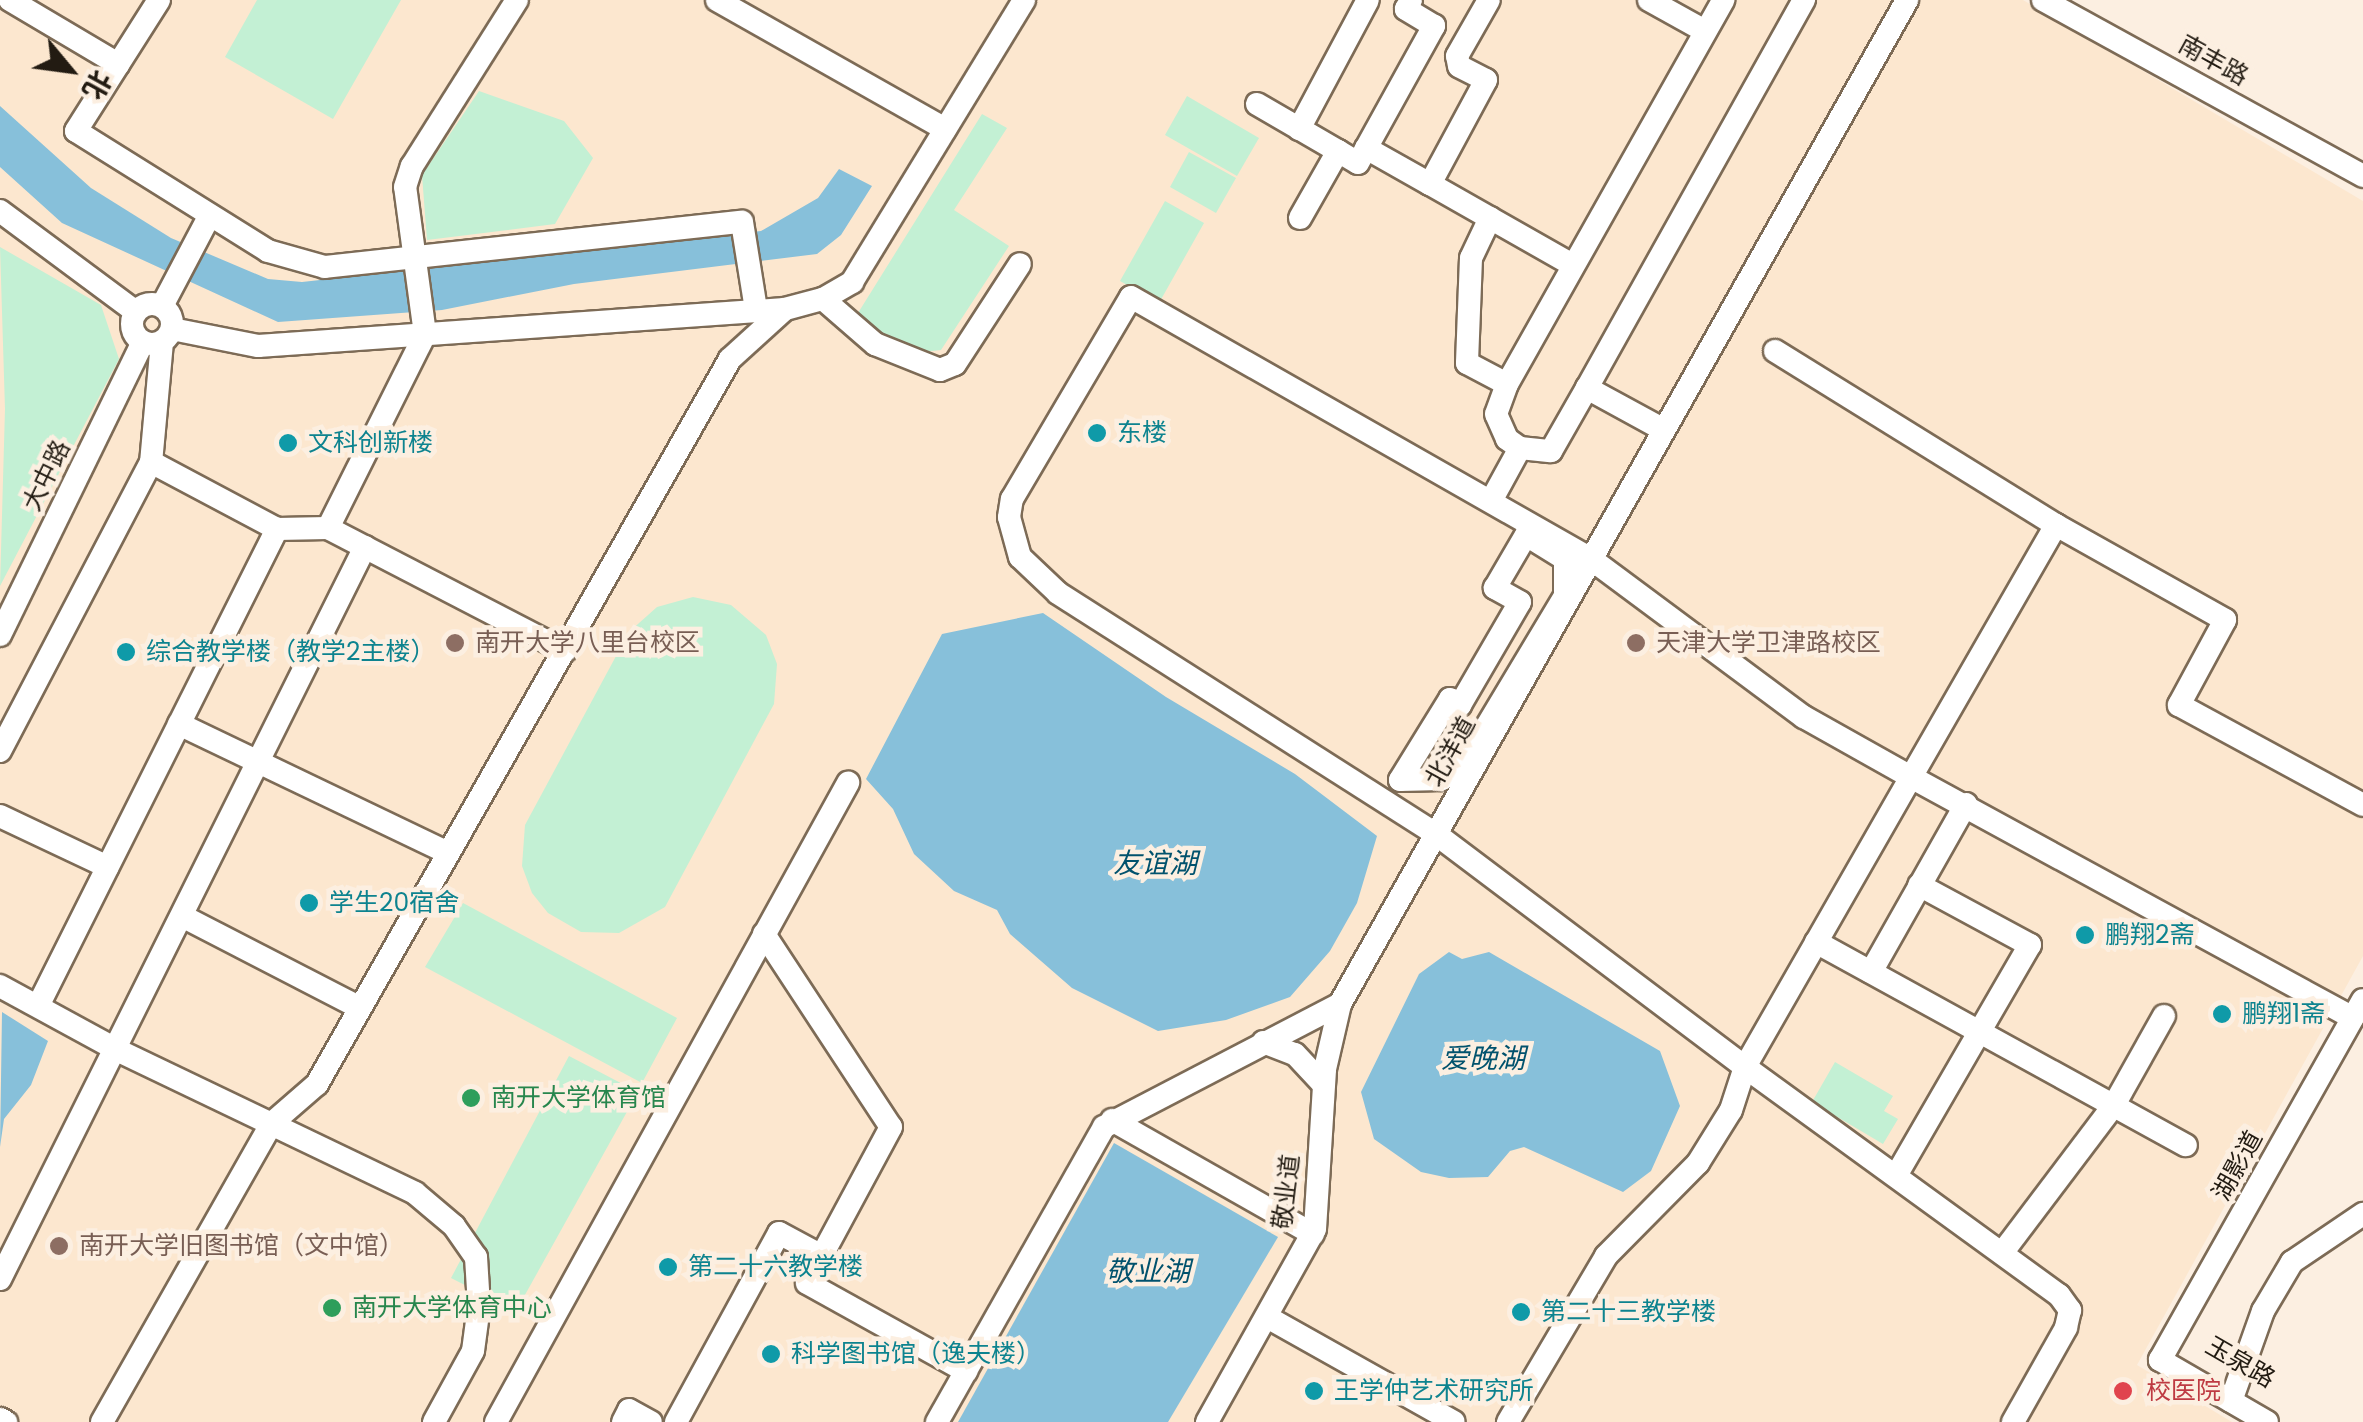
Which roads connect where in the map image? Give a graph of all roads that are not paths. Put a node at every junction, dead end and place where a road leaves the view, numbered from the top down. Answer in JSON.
{"nodes":[{"id":1,"x":10,"y":0,"type":"edge"},
{"id":2,"x":159,"y":0,"type":"edge"},
{"id":3,"x":517,"y":0,"type":"edge"},
{"id":4,"x":717,"y":0,"type":"edge"},
{"id":5,"x":1024,"y":0,"type":"edge"},
{"id":6,"x":1368,"y":0,"type":"edge"},
{"id":7,"x":1489,"y":0,"type":"edge"},
{"id":8,"x":1649,"y":0,"type":"edge"},
{"id":9,"x":1722,"y":0,"type":"edge"},
{"id":10,"x":1804,"y":0,"type":"edge"},
{"id":11,"x":1907,"y":0,"type":"edge"},
{"id":12,"x":2044,"y":0,"type":"edge"},
{"id":13,"x":1402,"y":3,"type":"edge"},
{"id":14,"x":1434,"y":26,"type":"junction"},
{"id":15,"x":1705,"y":31,"type":"junction"},
{"id":16,"x":1465,"y":43,"type":"junction"},
{"id":17,"x":118,"y":64,"type":"junction"},
{"id":18,"x":1257,"y":104,"type":"dead end"},
{"id":19,"x":946,"y":129,"type":"junction"},
{"id":20,"x":1299,"y":129,"type":"junction"},
{"id":21,"x":1366,"y":148,"type":"junction"},
{"id":22,"x":1338,"y":151,"type":"junction"},
{"id":23,"x":2361,"y":174,"type":"edge"},
{"id":24,"x":1430,"y":184,"type":"junction"},
{"id":25,"x":0,"y":211,"type":"edge"},
{"id":26,"x":209,"y":218,"type":"junction"},
{"id":27,"x":1300,"y":218,"type":"dead end"},
{"id":28,"x":1490,"y":218,"type":"junction"},
{"id":29,"x":412,"y":255,"type":"junction"},
{"id":30,"x":1569,"y":262,"type":"dead end"},
{"id":31,"x":1020,"y":264,"type":"dead end"},
{"id":32,"x":168,"y":295,"type":"junction"},
{"id":33,"x":824,"y":299,"type":"junction"},
{"id":34,"x":756,"y":308,"type":"junction"},
{"id":35,"x":785,"y":309,"type":"junction"},
{"id":36,"x":136,"y":312,"type":"junction"},
{"id":37,"x":425,"y":334,"type":"junction"},
{"id":38,"x":159,"y":338,"type":"junction"},
{"id":39,"x":1775,"y":351,"type":"dead end"},
{"id":40,"x":1507,"y":384,"type":"junction"},
{"id":41,"x":1587,"y":388,"type":"junction"},
{"id":42,"x":1664,"y":430,"type":"junction"},
{"id":43,"x":1520,"y":448,"type":"junction"},
{"id":44,"x":151,"y":462,"type":"junction"},
{"id":45,"x":1491,"y":502,"type":"junction"},
{"id":46,"x":2056,"y":525,"type":"junction"},
{"id":47,"x":328,"y":528,"type":"junction"},
{"id":48,"x":277,"y":529,"type":"junction"},
{"id":49,"x":365,"y":547,"type":"junction"},
{"id":50,"x":1591,"y":559,"type":"junction"},
{"id":51,"x":1568,"y":583,"type":"joint"},
{"id":52,"x":0,"y":635,"type":"edge"},
{"id":53,"x":564,"y":651,"type":"junction"},
{"id":54,"x":179,"y":724,"type":"junction"},
{"id":55,"x":0,"y":751,"type":"edge"},
{"id":56,"x":259,"y":763,"type":"junction"},
{"id":57,"x":1911,"y":777,"type":"junction"},
{"id":58,"x":848,"y":783,"type":"dead end"},
{"id":59,"x":1966,"y":804,"type":"junction"},
{"id":60,"x":2363,"y":805,"type":"edge"},
{"id":61,"x":0,"y":816,"type":"edge"},
{"id":62,"x":1436,"y":834,"type":"junction"},
{"id":63,"x":446,"y":852,"type":"junction"},
{"id":64,"x":108,"y":867,"type":"junction"},
{"id":65,"x":1919,"y":885,"type":"junction"},
{"id":66,"x":184,"y":918,"type":"junction"},
{"id":67,"x":764,"y":934,"type":"junction"},
{"id":68,"x":1816,"y":942,"type":"junction"},
{"id":69,"x":1871,"y":972,"type":"junction"},
{"id":70,"x":0,"y":986,"type":"edge"},
{"id":71,"x":1340,"y":1004,"type":"junction"},
{"id":72,"x":38,"y":1006,"type":"junction"},
{"id":73,"x":360,"y":1008,"type":"junction"},
{"id":74,"x":2358,"y":1008,"type":"edge"},
{"id":75,"x":2164,"y":1016,"type":"dead end"},
{"id":76,"x":1979,"y":1032,"type":"junction"},
{"id":77,"x":1263,"y":1042,"type":"junction"},
{"id":78,"x":119,"y":1051,"type":"junction"},
{"id":79,"x":1744,"y":1067,"type":"junction"},
{"id":80,"x":1324,"y":1085,"type":"junction"},
{"id":81,"x":2114,"y":1105,"type":"junction"},
{"id":82,"x":1112,"y":1120,"type":"junction"},
{"id":83,"x":271,"y":1124,"type":"junction"},
{"id":84,"x":2186,"y":1145,"type":"dead end"},
{"id":85,"x":1896,"y":1174,"type":"junction"},
{"id":86,"x":2363,"y":1214,"type":"edge"},
{"id":87,"x":1313,"y":1234,"type":"junction"},
{"id":88,"x":2002,"y":1253,"type":"junction"},
{"id":89,"x":822,"y":1256,"type":"junction"},
{"id":90,"x":0,"y":1279,"type":"edge"},
{"id":91,"x":1268,"y":1316,"type":"junction"},
{"id":92,"x":2163,"y":1356,"type":"joint"},
{"id":93,"x":966,"y":1371,"type":"junction"},
{"id":94,"x":2233,"y":1396,"type":"junction"},
{"id":95,"x":102,"y":1422,"type":"edge"},
{"id":96,"x":434,"y":1422,"type":"edge"},
{"id":97,"x":496,"y":1422,"type":"edge"},
{"id":98,"x":622,"y":1422,"type":"edge"},
{"id":99,"x":651,"y":1422,"type":"edge"},
{"id":100,"x":676,"y":1422,"type":"edge"},
{"id":101,"x":937,"y":1422,"type":"edge"},
{"id":102,"x":1207,"y":1422,"type":"edge"},
{"id":103,"x":1454,"y":1422,"type":"edge"},
{"id":104,"x":1508,"y":1422,"type":"edge"},
{"id":105,"x":2013,"y":1422,"type":"edge"},
{"id":106,"x":2267,"y":1422,"type":"edge"},
{"id":107,"x":2287,"y":1422,"type":"edge"}],
"edges":[{"from":1,"to":17,"type":"street"},
{"from":2,"to":17,"type":"street"},
{"from":3,"to":29,"type":"street"},
{"from":4,"to":19,"type":"street"},
{"from":5,"to":19,"type":"street"},
{"from":6,"to":20,"type":"street"},
{"from":7,"to":16,"type":"street"},
{"from":8,"to":15,"type":"street"},
{"from":9,"to":15,"type":"street"},
{"from":10,"to":41,"type":"street"},
{"from":11,"to":42,"type":"street","name":"北洋道"},
{"from":12,"to":23,"type":"street","name":"南丰路"},
{"from":13,"to":14,"type":"street"},
{"from":14,"to":16,"type":"street"},
{"from":14,"to":21,"type":"street"},
{"from":15,"to":40,"type":"street"},
{"from":16,"to":24,"type":"street"},
{"from":17,"to":26,"type":"street"},
{"from":18,"to":20,"type":"street"},
{"from":19,"to":33,"type":"street"},
{"from":20,"to":22,"type":"street"},
{"from":21,"to":22,"type":"street"},
{"from":21,"to":24,"type":"street"},
{"from":22,"to":27,"type":"street"},
{"from":24,"to":28,"type":"street"},
{"from":25,"to":36,"type":"street"},
{"from":26,"to":29,"type":"street"},
{"from":26,"to":32,"type":"street"},
{"from":28,"to":30,"type":"street"},
{"from":28,"to":40,"type":"street"},
{"from":29,"to":34,"type":"street"},
{"from":29,"to":37,"type":"street"},
{"from":31,"to":33,"type":"street"},
{"from":32,"to":36,"type":"street"},
{"from":32,"to":38,"type":"street"},
{"from":33,"to":35,"type":"street"},
{"from":34,"to":35,"type":"street"},
{"from":34,"to":37,"type":"street"},
{"from":35,"to":53,"type":"street"},
{"from":36,"to":38,"type":"street"},
{"from":37,"to":38,"type":"street"},
{"from":37,"to":47,"type":"street"},
{"from":38,"to":44,"type":"street"},
{"from":38,"to":52,"type":"street","name":"大中路"},
{"from":39,"to":46,"type":"street"},
{"from":40,"to":43,"type":"street"},
{"from":41,"to":42,"type":"street"},
{"from":41,"to":43,"type":"street"},
{"from":42,"to":50,"type":"street","name":"北洋道"},
{"from":43,"to":45,"type":"street"},
{"from":44,"to":48,"type":"street"},
{"from":44,"to":55,"type":"street"},
{"from":45,"to":50,"type":"street"},
{"from":45,"to":62,"type":"street"},
{"from":46,"to":57,"type":"street"},
{"from":46,"to":60,"type":"street"},
{"from":47,"to":48,"type":"street"},
{"from":47,"to":49,"type":"street"},
{"from":48,"to":54,"type":"street"},
{"from":49,"to":53,"type":"street"},
{"from":49,"to":56,"type":"street"},
{"from":50,"to":57,"type":"street"},
{"from":50,"to":62,"type":"street","name":"北洋道"},
{"from":51,"to":51,"type":"street"},
{"from":53,"to":63,"type":"street"},
{"from":54,"to":56,"type":"street"},
{"from":54,"to":64,"type":"street"},
{"from":56,"to":63,"type":"street"},
{"from":56,"to":66,"type":"street"},
{"from":57,"to":59,"type":"street"},
{"from":57,"to":68,"type":"street"},
{"from":58,"to":67,"type":"street"},
{"from":59,"to":65,"type":"street"},
{"from":59,"to":74,"type":"street"},
{"from":61,"to":64,"type":"street"},
{"from":62,"to":71,"type":"street","name":"北洋道"},
{"from":62,"to":79,"type":"street"},
{"from":63,"to":73,"type":"street"},
{"from":64,"to":72,"type":"street"},
{"from":65,"to":69,"type":"street"},
{"from":65,"to":76,"type":"street"},
{"from":66,"to":73,"type":"street"},
{"from":66,"to":78,"type":"street"},
{"from":67,"to":89,"type":"street"},
{"from":67,"to":97,"type":"street"},
{"from":68,"to":69,"type":"street"},
{"from":68,"to":79,"type":"street"},
{"from":69,"to":76,"type":"street"},
{"from":70,"to":72,"type":"street"},
{"from":71,"to":77,"type":"street"},
{"from":71,"to":80,"type":"street","name":"敬业道"},
{"from":72,"to":78,"type":"street"},
{"from":73,"to":83,"type":"street"},
{"from":74,"to":92,"type":"street","name":"湖影道"},
{"from":75,"to":81,"type":"street"},
{"from":76,"to":81,"type":"street"},
{"from":76,"to":85,"type":"street"},
{"from":77,"to":80,"type":"street"},
{"from":77,"to":82,"type":"street"},
{"from":78,"to":83,"type":"street"},
{"from":78,"to":90,"type":"street"},
{"from":79,"to":85,"type":"street"},
{"from":79,"to":104,"type":"street"},
{"from":80,"to":87,"type":"street","name":"敬业道"},
{"from":81,"to":84,"type":"street"},
{"from":81,"to":88,"type":"street"},
{"from":82,"to":87,"type":"street"},
{"from":82,"to":93,"type":"street"},
{"from":83,"to":95,"type":"street"},
{"from":83,"to":96,"type":"street"},
{"from":85,"to":88,"type":"street"},
{"from":86,"to":94,"type":"street"},
{"from":87,"to":91,"type":"street","name":"敬业道"},
{"from":88,"to":105,"type":"street"},
{"from":89,"to":93,"type":"street"},
{"from":89,"to":100,"type":"street"},
{"from":91,"to":102,"type":"street","name":"敬业道"},
{"from":91,"to":103,"type":"street"},
{"from":92,"to":94,"type":"street","name":"玉泉路"},
{"from":93,"to":101,"type":"street"},
{"from":94,"to":106,"type":"street","name":"玉泉路"},
{"from":94,"to":107,"type":"street","name":"玉泉路"},
{"from":98,"to":99,"type":"street"}]}
